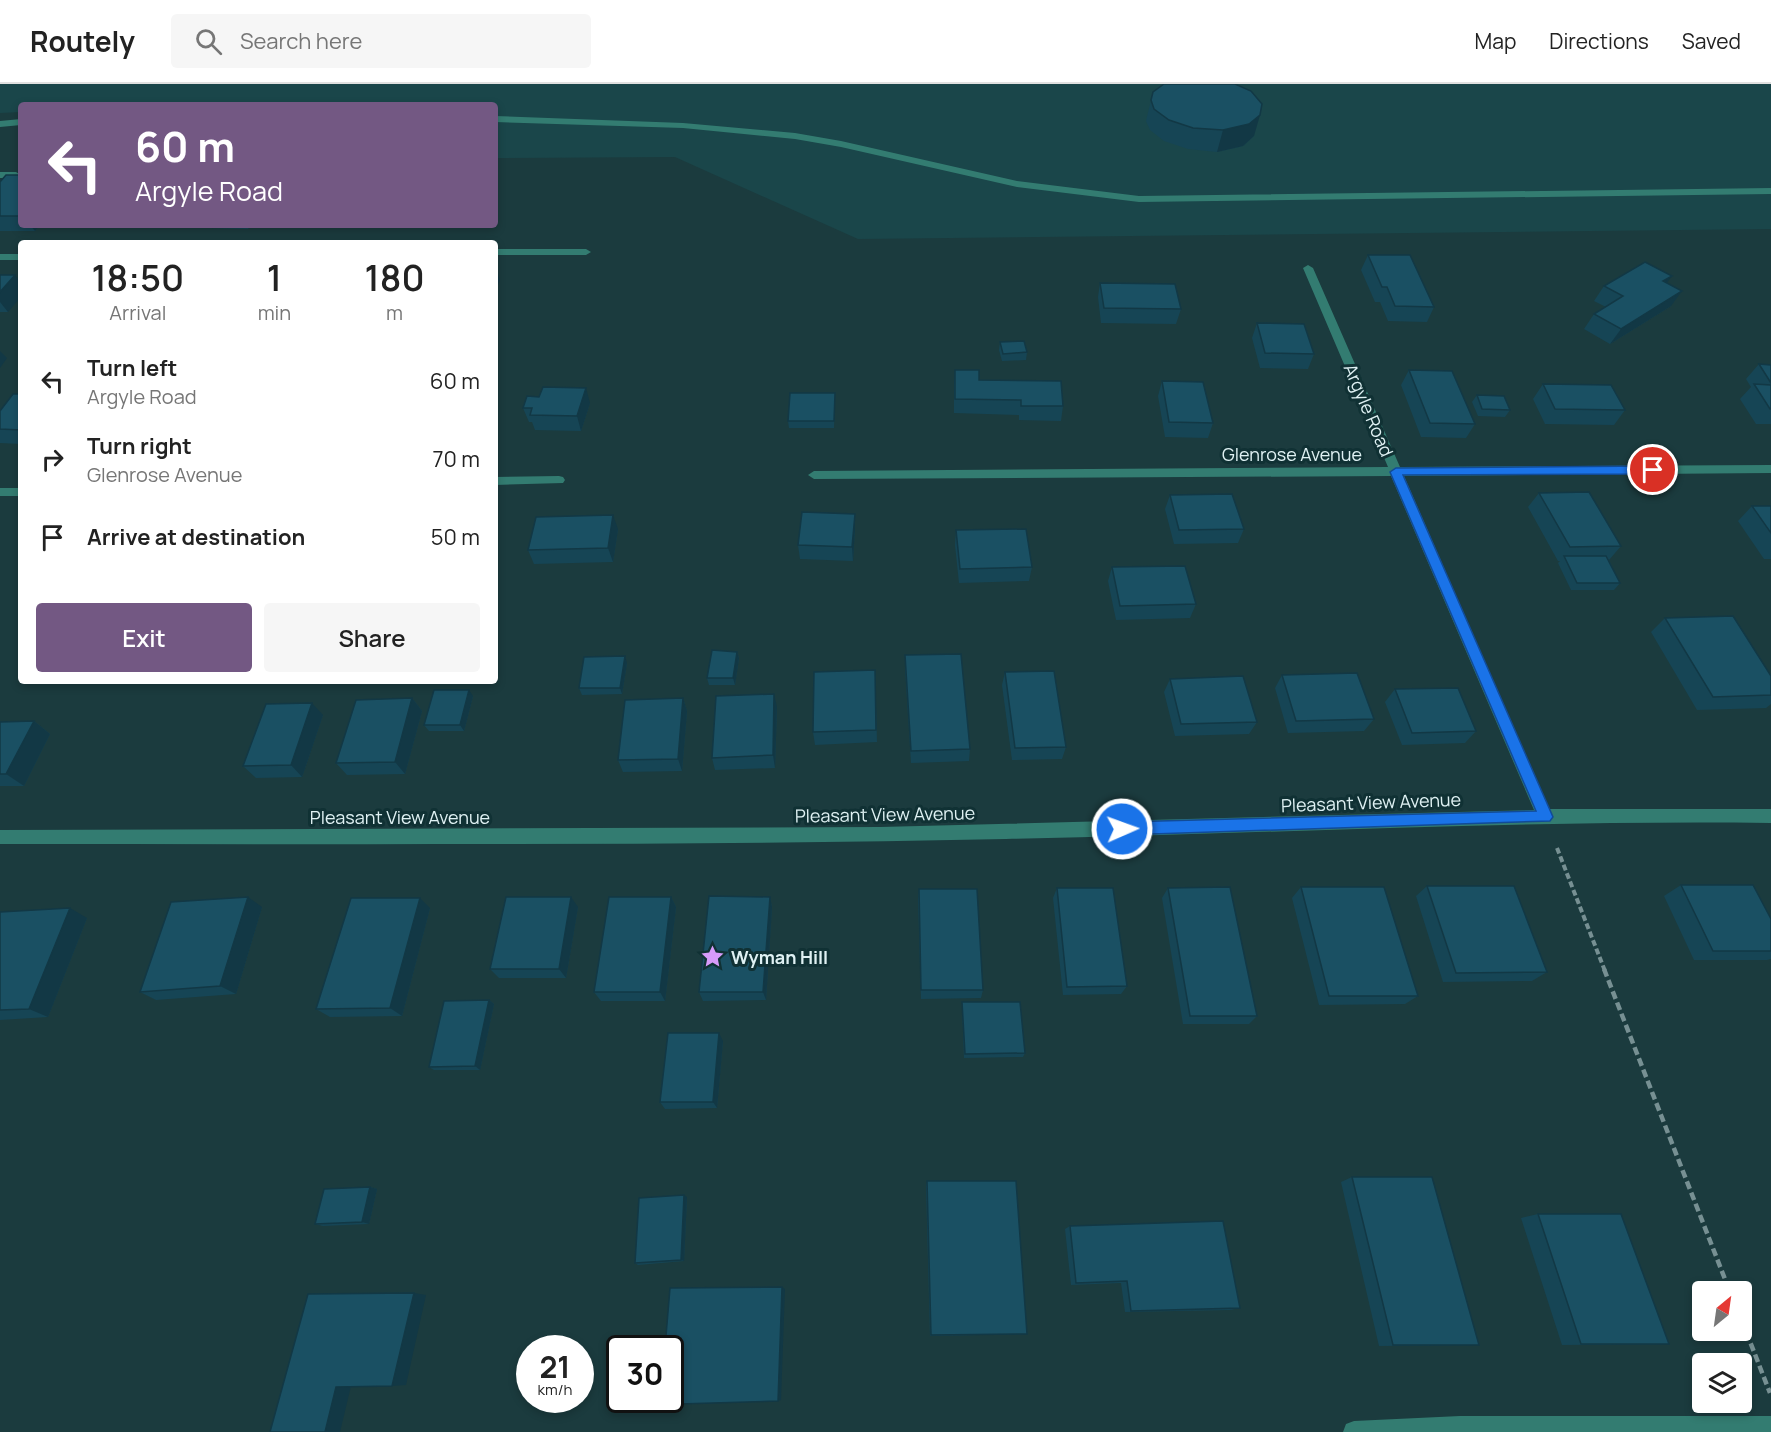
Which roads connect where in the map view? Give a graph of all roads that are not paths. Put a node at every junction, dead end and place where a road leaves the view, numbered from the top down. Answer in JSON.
{"nodes":[{"id":1,"x":498,"y":119,"type":"edge"},
{"id":2,"x":18,"y":122,"type":"edge"},
{"id":3,"x":0,"y":124,"type":"edge"},
{"id":4,"x":0,"y":175,"type":"edge"},
{"id":5,"x":1771,"y":191,"type":"edge"},
{"id":6,"x":0,"y":192,"type":"edge"},
{"id":7,"x":498,"y":252,"type":"edge"},
{"id":8,"x":586,"y":252,"type":"dead end"},
{"id":9,"x":0,"y":257,"type":"edge"},
{"id":10,"x":18,"y":257,"type":"edge"},
{"id":11,"x":1308,"y":268,"type":"dead end"},
{"id":12,"x":1771,"y":469,"type":"edge"},
{"id":13,"x":1396,"y":472,"type":"junction"},
{"id":14,"x":814,"y":475,"type":"dead end"},
{"id":15,"x":559,"y":480,"type":"dead end"},
{"id":16,"x":498,"y":481,"type":"edge"},
{"id":17,"x":0,"y":492,"type":"edge"},
{"id":18,"x":18,"y":492,"type":"edge"},
{"id":19,"x":1771,"y":816,"type":"edge"},
{"id":20,"x":1545,"y":817,"type":"junction"},
{"id":21,"x":0,"y":837,"type":"edge"},
{"id":22,"x":1759,"y":1428,"type":"edge"},
{"id":23,"x":1354,"y":1432,"type":"edge"}],
"edges":[{"from":1,"to":5,"type":"street"},
{"from":2,"to":3,"type":"street"},
{"from":4,"to":6,"type":"street"},
{"from":7,"to":8,"type":"street"},
{"from":9,"to":10,"type":"street"},
{"from":11,"to":13,"type":"street","name":"Argyle Road"},
{"from":12,"to":13,"type":"street","name":"Glenrose Avenue"},
{"from":13,"to":14,"type":"street","name":"Glenrose Avenue"},
{"from":13,"to":20,"type":"street","name":"Argyle Road"},
{"from":15,"to":16,"type":"street"},
{"from":17,"to":18,"type":"street"},
{"from":19,"to":20,"type":"street","name":"Pleasant View Avenue"},
{"from":20,"to":21,"type":"street","name":"Pleasant View Avenue"},
{"from":22,"to":23,"type":"street"}]}
